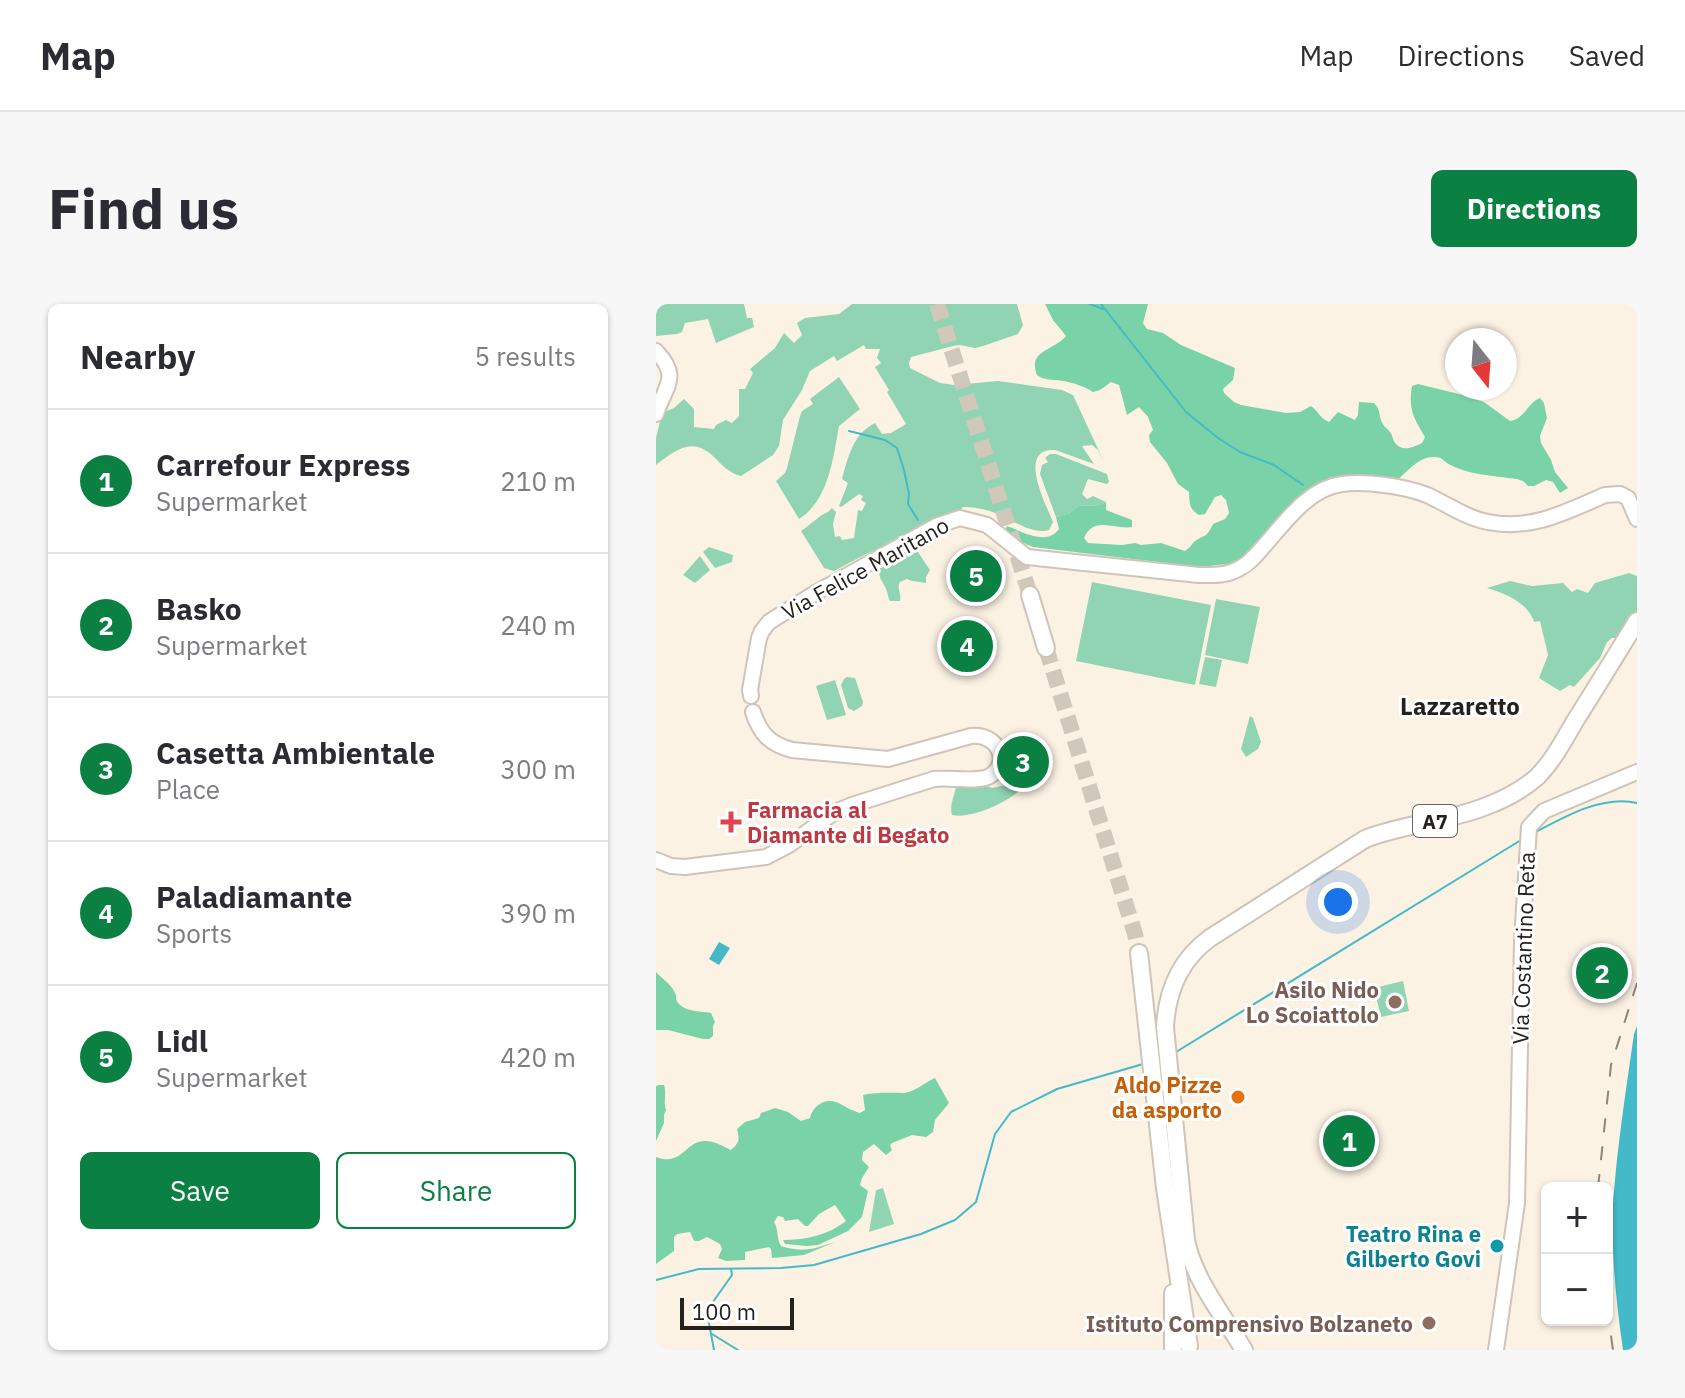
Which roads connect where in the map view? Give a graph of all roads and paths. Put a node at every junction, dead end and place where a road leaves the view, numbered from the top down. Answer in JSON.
{"nodes":[{"id":1,"x":656,"y":351,"type":"edge"},
{"id":2,"x":656,"y":414,"type":"edge"},
{"id":3,"x":1637,"y":519,"type":"edge"},
{"id":4,"x":1030,"y":595,"type":"tunnel mouth"},
{"id":5,"x":1637,"y":621,"type":"edge"},
{"id":6,"x":1046,"y":648,"type":"tunnel mouth"},
{"id":7,"x":751,"y":696,"type":"dead end"},
{"id":8,"x":753,"y":712,"type":"dead end"},
{"id":9,"x":1637,"y":772,"type":"edge"},
{"id":10,"x":656,"y":860,"type":"edge"},
{"id":11,"x":1139,"y":953,"type":"tunnel mouth"},
{"id":12,"x":1180,"y":1337,"type":"dead end"},
{"id":13,"x":1244,"y":1350,"type":"edge"},
{"id":14,"x":1496,"y":1350,"type":"edge"}],
"edges":[{"from":1,"to":2,"type":"street"},
{"from":3,"to":7,"type":"street","name":"Via Felice Maritano"},
{"from":4,"to":6,"type":"highway"},
{"from":5,"to":13,"type":"highway","number":"A7"},
{"from":8,"to":10,"type":"street"},
{"from":9,"to":14,"type":"street","name":"Via Costantino Reta"},
{"from":11,"to":12,"type":"highway"}]}
